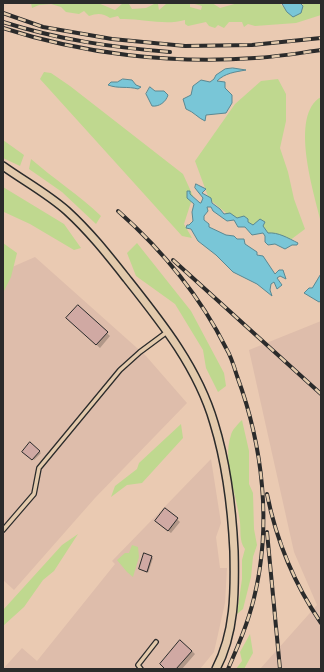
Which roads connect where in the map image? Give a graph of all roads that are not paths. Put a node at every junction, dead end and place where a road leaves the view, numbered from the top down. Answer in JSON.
{"nodes":[{"id":1,"x":3,"y":166,"type":"edge"},
{"id":2,"x":167,"y":332,"type":"junction"},
{"id":3,"x":3,"y":530,"type":"edge"},
{"id":4,"x":156,"y":642,"type":"dead end"},
{"id":5,"x":141,"y":669,"type":"edge"},
{"id":6,"x":216,"y":669,"type":"edge"}],
"edges":[{"from":1,"to":2,"type":"street"},
{"from":2,"to":3,"type":"lane"},
{"from":2,"to":6,"type":"street"},
{"from":4,"to":5,"type":"lane"}]}
